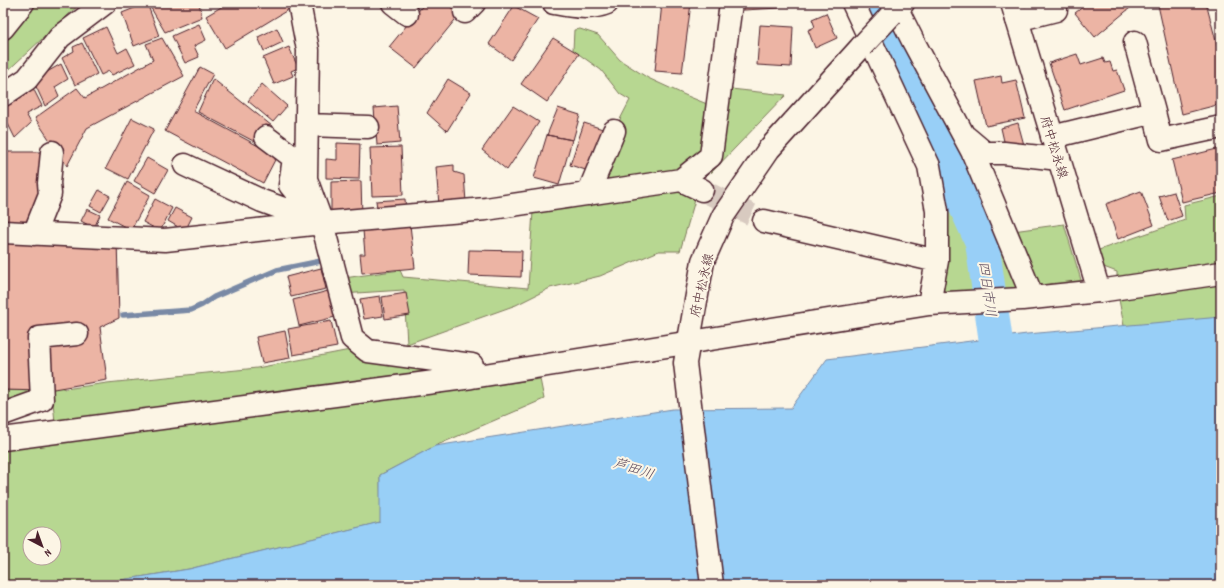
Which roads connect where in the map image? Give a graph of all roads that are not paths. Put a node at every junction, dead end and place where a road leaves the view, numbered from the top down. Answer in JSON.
{"nodes":[{"id":1,"x":23,"y":3,"type":"edge"},
{"id":2,"x":105,"y":3,"type":"edge"},
{"id":3,"x":299,"y":3,"type":"edge"},
{"id":4,"x":554,"y":3,"type":"edge"},
{"id":5,"x":731,"y":3,"type":"edge"},
{"id":6,"x":853,"y":3,"type":"edge"},
{"id":7,"x":591,"y":4,"type":"edge"},
{"id":8,"x":896,"y":7,"type":"edge"},
{"id":9,"x":1056,"y":10,"type":"dead end"},
{"id":10,"x":1015,"y":12,"type":"edge"},
{"id":11,"x":3,"y":28,"type":"edge"},
{"id":12,"x":1136,"y":42,"type":"dead end"},
{"id":13,"x":3,"y":95,"type":"edge"},
{"id":14,"x":1154,"y":112,"type":"junction"},
{"id":15,"x":307,"y":126,"type":"junction"},
{"id":16,"x":368,"y":127,"type":"dead end"},
{"id":17,"x":1221,"y":127,"type":"edge"},
{"id":18,"x":614,"y":131,"type":"dead end"},
{"id":19,"x":964,"y":136,"type":"junction"},
{"id":20,"x":266,"y":137,"type":"dead end"},
{"id":21,"x":1052,"y":137,"type":"junction"},
{"id":22,"x":52,"y":152,"type":"dead end"},
{"id":23,"x":1059,"y":159,"type":"junction"},
{"id":24,"x":185,"y":165,"type":"dead end"},
{"id":25,"x":681,"y":180,"type":"junction"},
{"id":26,"x":702,"y":190,"type":"tunnel mouth"},
{"id":27,"x":588,"y":194,"type":"junction"},
{"id":28,"x":764,"y":221,"type":"tunnel mouth"},
{"id":29,"x":322,"y":223,"type":"junction"},
{"id":30,"x":3,"y":232,"type":"edge"},
{"id":31,"x":34,"y":234,"type":"junction"},
{"id":32,"x":937,"y":260,"type":"junction"},
{"id":33,"x":1221,"y":273,"type":"edge"},
{"id":34,"x":1099,"y":291,"type":"junction"},
{"id":35,"x":1028,"y":299,"type":"junction"},
{"id":36,"x":929,"y":304,"type":"junction"},
{"id":37,"x":77,"y":334,"type":"dead end"},
{"id":38,"x":686,"y":353,"type":"junction"},
{"id":39,"x":472,"y":377,"type":"junction"},
{"id":40,"x":3,"y":414,"type":"edge"},
{"id":41,"x":3,"y":439,"type":"edge"},
{"id":42,"x":712,"y":585,"type":"edge"}],
"edges":[{"from":1,"to":11,"type":"street"},
{"from":2,"to":13,"type":"street"},
{"from":3,"to":15,"type":"street"},
{"from":4,"to":7,"type":"street"},
{"from":5,"to":25,"type":"street"},
{"from":6,"to":32,"type":"street"},
{"from":8,"to":19,"type":"street"},
{"from":8,"to":38,"type":"street","name":"府中松永線","bridge":true},
{"from":9,"to":10,"type":"street"},
{"from":10,"to":21,"type":"street","name":"府中松永線"},
{"from":12,"to":14,"type":"street"},
{"from":14,"to":17,"type":"street"},
{"from":14,"to":21,"type":"street"},
{"from":15,"to":16,"type":"street"},
{"from":15,"to":29,"type":"street"},
{"from":18,"to":27,"type":"street"},
{"from":19,"to":23,"type":"street"},
{"from":19,"to":35,"type":"street"},
{"from":20,"to":29,"type":"street"},
{"from":21,"to":23,"type":"street","name":"府中松永線"},
{"from":22,"to":31,"type":"street"},
{"from":23,"to":34,"type":"street","name":"府中松永線"},
{"from":24,"to":29,"type":"street"},
{"from":25,"to":26,"type":"street"},
{"from":25,"to":27,"type":"street"},
{"from":27,"to":29,"type":"street"},
{"from":28,"to":32,"type":"street"},
{"from":29,"to":31,"type":"street"},
{"from":29,"to":39,"type":"street"},
{"from":30,"to":31,"type":"street"},
{"from":32,"to":36,"type":"street"},
{"from":33,"to":34,"type":"street"},
{"from":34,"to":35,"type":"street"},
{"from":35,"to":36,"type":"street"},
{"from":36,"to":38,"type":"street"},
{"from":37,"to":40,"type":"street"},
{"from":38,"to":39,"type":"street"},
{"from":38,"to":42,"type":"street","name":"府中松永線"},
{"from":39,"to":41,"type":"street"}]}
